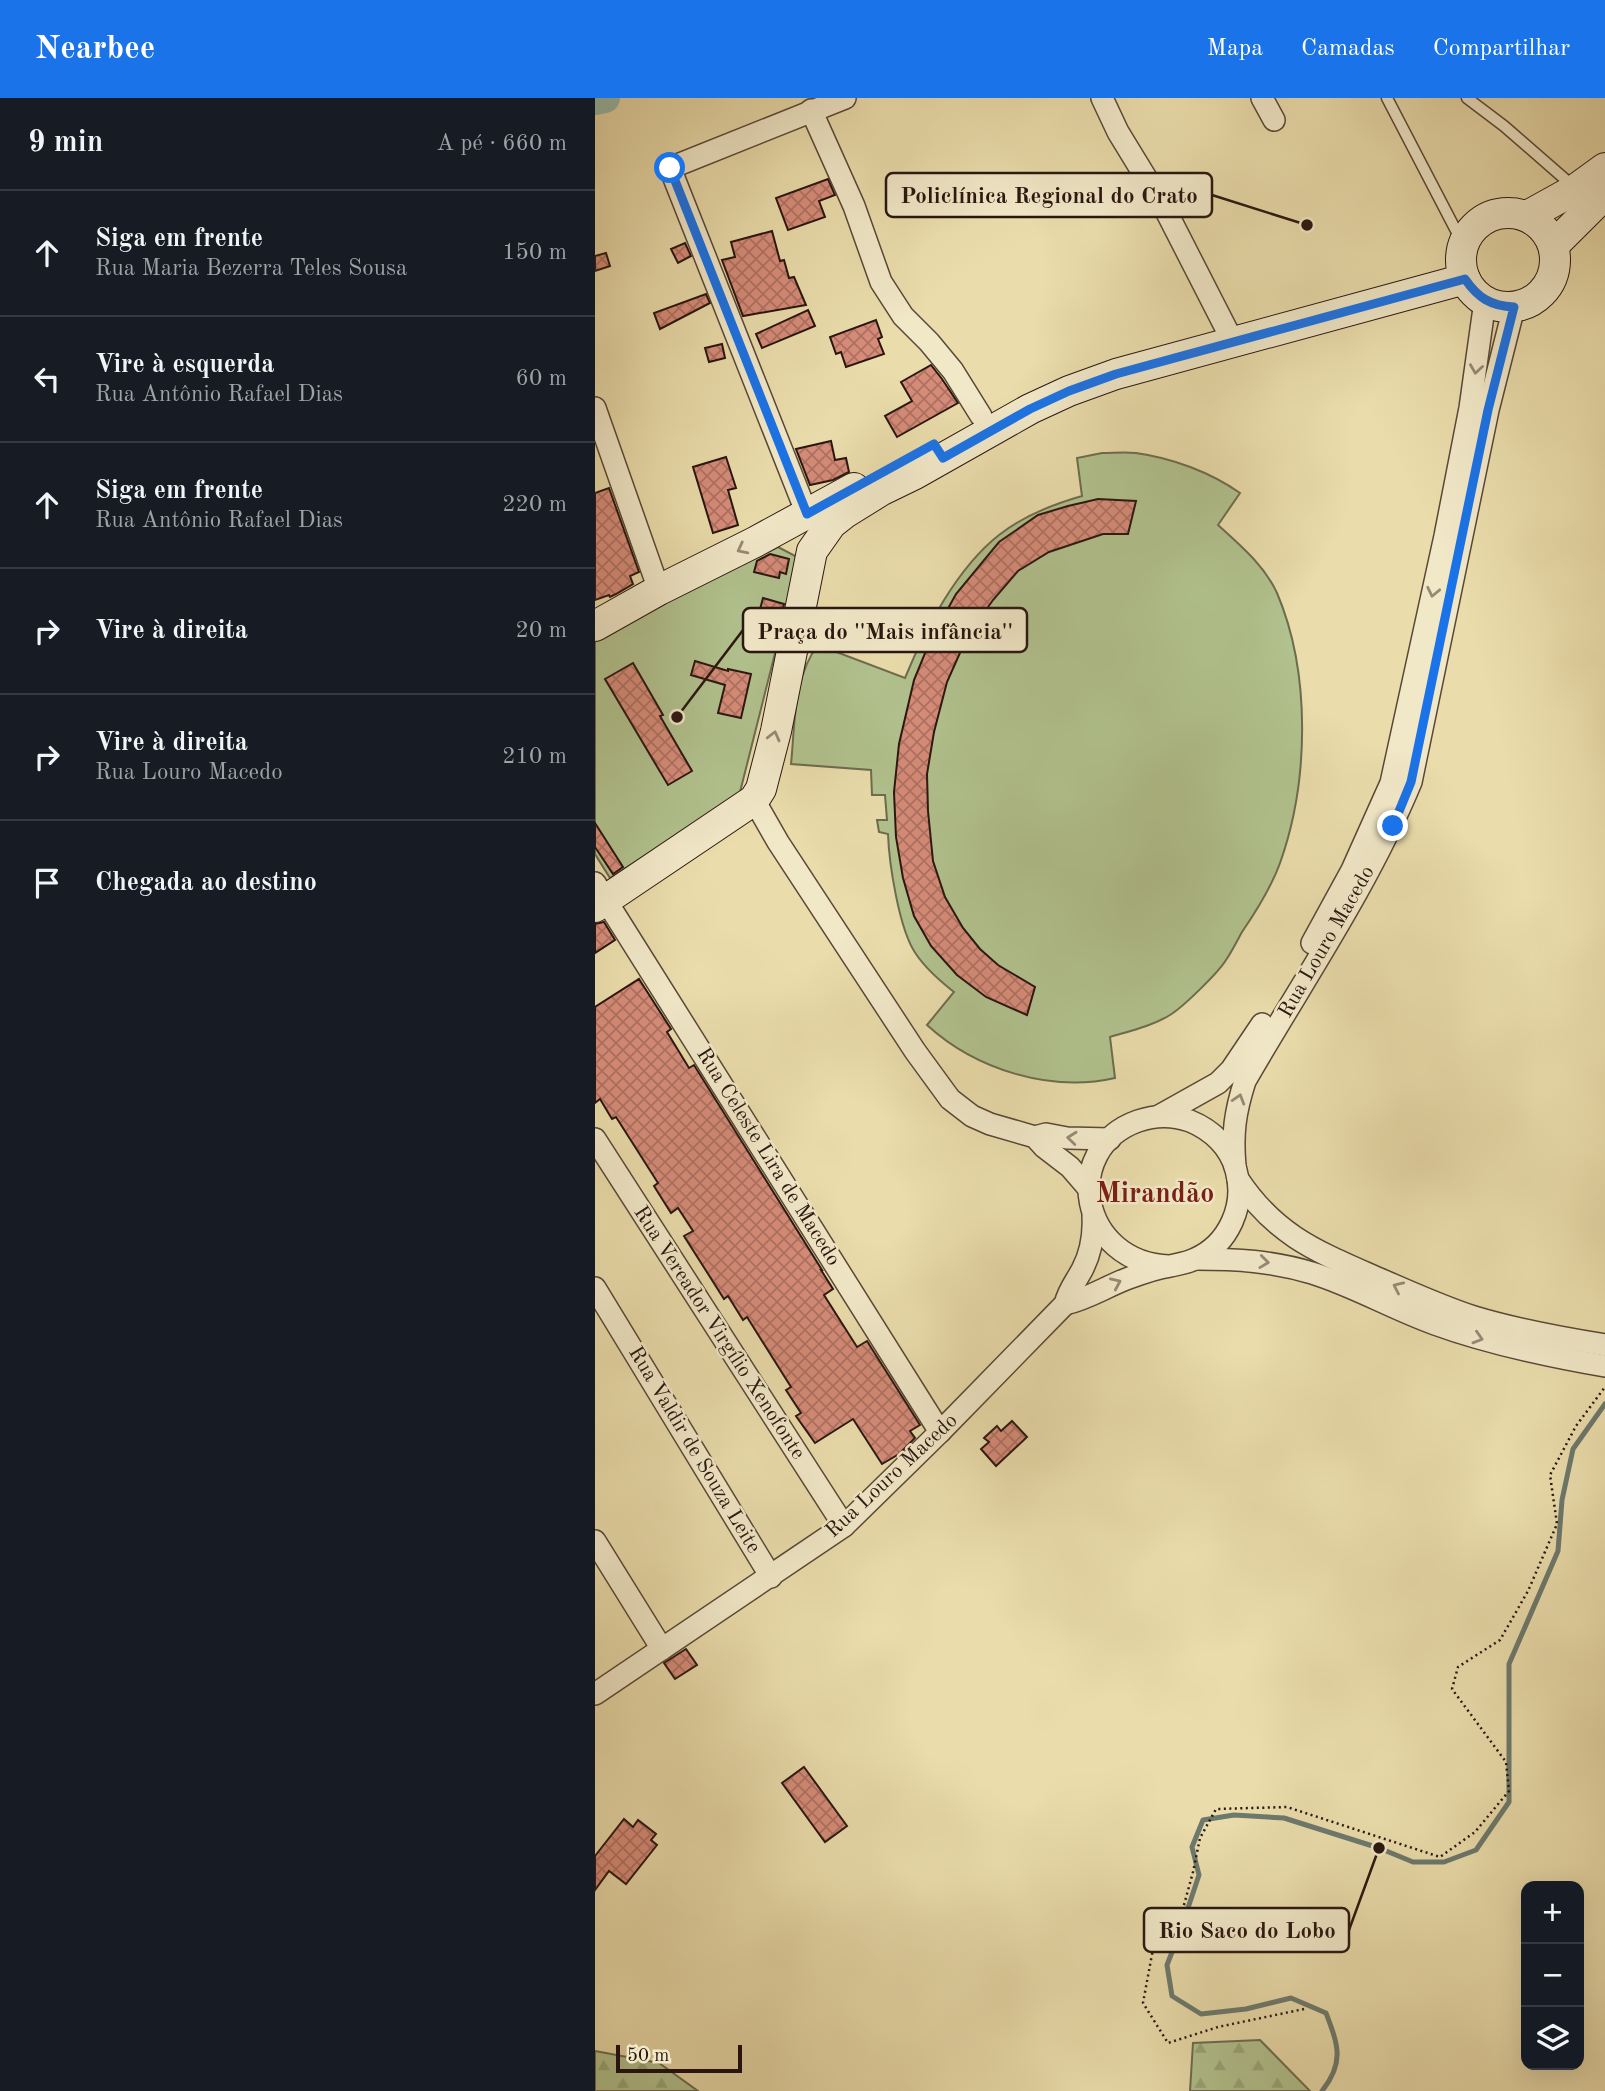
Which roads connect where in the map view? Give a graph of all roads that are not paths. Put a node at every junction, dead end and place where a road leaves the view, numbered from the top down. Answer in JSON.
{"nodes":[{"id":1,"x":845,"y":98,"type":"edge"},
{"id":2,"x":1102,"y":98,"type":"edge"},
{"id":3,"x":1262,"y":98,"type":"edge"},
{"id":4,"x":1387,"y":98,"type":"edge"},
{"id":5,"x":1467,"y":98,"type":"edge"},
{"id":6,"x":811,"y":110,"type":"junction"},
{"id":7,"x":1274,"y":120,"type":"dead end"},
{"id":8,"x":1605,"y":168,"type":"edge"},
{"id":9,"x":1576,"y":189,"type":"junction"},
{"id":10,"x":1605,"y":194,"type":"edge"},
{"id":11,"x":1527,"y":216,"type":"junction"},
{"id":12,"x":1553,"y":245,"type":"junction"},
{"id":13,"x":1463,"y":261,"type":"junction"},
{"id":14,"x":1499,"y":304,"type":"junction"},
{"id":15,"x":1229,"y":334,"type":"junction"},
{"id":16,"x":595,"y":408,"type":"edge"},
{"id":17,"x":982,"y":416,"type":"junction"},
{"id":18,"x":939,"y":451,"type":"junction"},
{"id":19,"x":796,"y":521,"type":"junction"},
{"id":20,"x":812,"y":551,"type":"junction"},
{"id":21,"x":659,"y":590,"type":"junction"},
{"id":22,"x":597,"y":619,"type":"edge"},
{"id":23,"x":754,"y":800,"type":"junction"},
{"id":24,"x":599,"y":896,"type":"edge"},
{"id":25,"x":1159,"y":1116,"type":"junction"},
{"id":26,"x":1035,"y":1137,"type":"junction"},
{"id":27,"x":595,"y":1139,"type":"edge"},
{"id":28,"x":1110,"y":1139,"type":"junction"},
{"id":29,"x":1237,"y":1173,"type":"junction"},
{"id":30,"x":1089,"y":1189,"type":"junction"},
{"id":31,"x":1093,"y":1216,"type":"junction"},
{"id":32,"x":1196,"y":1259,"type":"junction"},
{"id":33,"x":1169,"y":1266,"type":"junction"},
{"id":34,"x":595,"y":1288,"type":"edge"},
{"id":35,"x":1065,"y":1304,"type":"junction"},
{"id":36,"x":1605,"y":1345,"type":"edge"},
{"id":37,"x":1605,"y":1366,"type":"edge"},
{"id":38,"x":940,"y":1432,"type":"junction"},
{"id":39,"x":844,"y":1526,"type":"junction"},
{"id":40,"x":595,"y":1541,"type":"edge"},
{"id":41,"x":771,"y":1577,"type":"junction"},
{"id":42,"x":662,"y":1649,"type":"junction"},
{"id":43,"x":595,"y":1694,"type":"edge"}],
"edges":[{"from":1,"to":6,"type":"street"},
{"from":2,"to":15,"type":"street"},
{"from":3,"to":7,"type":"street"},
{"from":4,"to":13,"type":"lane"},
{"from":5,"to":9,"type":"lane"},
{"from":6,"to":17,"type":"street"},
{"from":6,"to":19,"type":"street"},
{"from":8,"to":9,"type":"street"},
{"from":9,"to":11,"type":"street"},
{"from":10,"to":12,"type":"street"},
{"from":11,"to":12,"type":"street"},
{"from":11,"to":13,"type":"street"},
{"from":12,"to":14,"type":"street"},
{"from":13,"to":14,"type":"street"},
{"from":13,"to":15,"type":"street"},
{"from":14,"to":25,"type":"street","name":"Rua Louro Macedo","one_way":true},
{"from":29,"to":14,"type":"street","name":"Rua Louro Macedo","one_way":true},
{"from":15,"to":17,"type":"street"},
{"from":15,"to":18,"type":"street"},
{"from":16,"to":21,"type":"street"},
{"from":17,"to":18,"type":"street"},
{"from":18,"to":19,"type":"street"},
{"from":18,"to":20,"type":"street"},
{"from":19,"to":20,"type":"street"},
{"from":19,"to":21,"type":"street","one_way":true},
{"from":23,"to":20,"type":"street","one_way":true},
{"from":21,"to":22,"type":"street"},
{"from":23,"to":24,"type":"street"},
{"from":23,"to":26,"type":"street"},
{"from":24,"to":38,"type":"street","name":"Rua Celeste Lira de Macedo"},
{"from":25,"to":28,"type":"street"},
{"from":25,"to":29,"type":"street"},
{"from":28,"to":26,"type":"street","one_way":true},
{"from":26,"to":30,"type":"street"},
{"from":27,"to":39,"type":"street","name":"Rua Vereador Virgílio Xenofonte"},
{"from":28,"to":30,"type":"street"},
{"from":29,"to":32,"type":"street"},
{"from":36,"to":29,"type":"street","one_way":true},
{"from":30,"to":31,"type":"street"},
{"from":31,"to":33,"type":"street"},
{"from":31,"to":35,"type":"street","name":"Rua Louro Macedo"},
{"from":32,"to":33,"type":"street"},
{"from":32,"to":37,"type":"street","one_way":true},
{"from":35,"to":33,"type":"street","name":"Rua Louro Macedo","one_way":true},
{"from":34,"to":41,"type":"street","name":"Rua Valdir de Souza Leite"},
{"from":35,"to":38,"type":"street","name":"Rua Louro Macedo"},
{"from":38,"to":39,"type":"street","name":"Rua Louro Macedo"},
{"from":39,"to":41,"type":"street","name":"Rua Louro Macedo"},
{"from":40,"to":42,"type":"street"},
{"from":41,"to":42,"type":"street","name":"Rua Louro Macedo"},
{"from":42,"to":43,"type":"street","name":"Rua Louro Macedo"}]}
